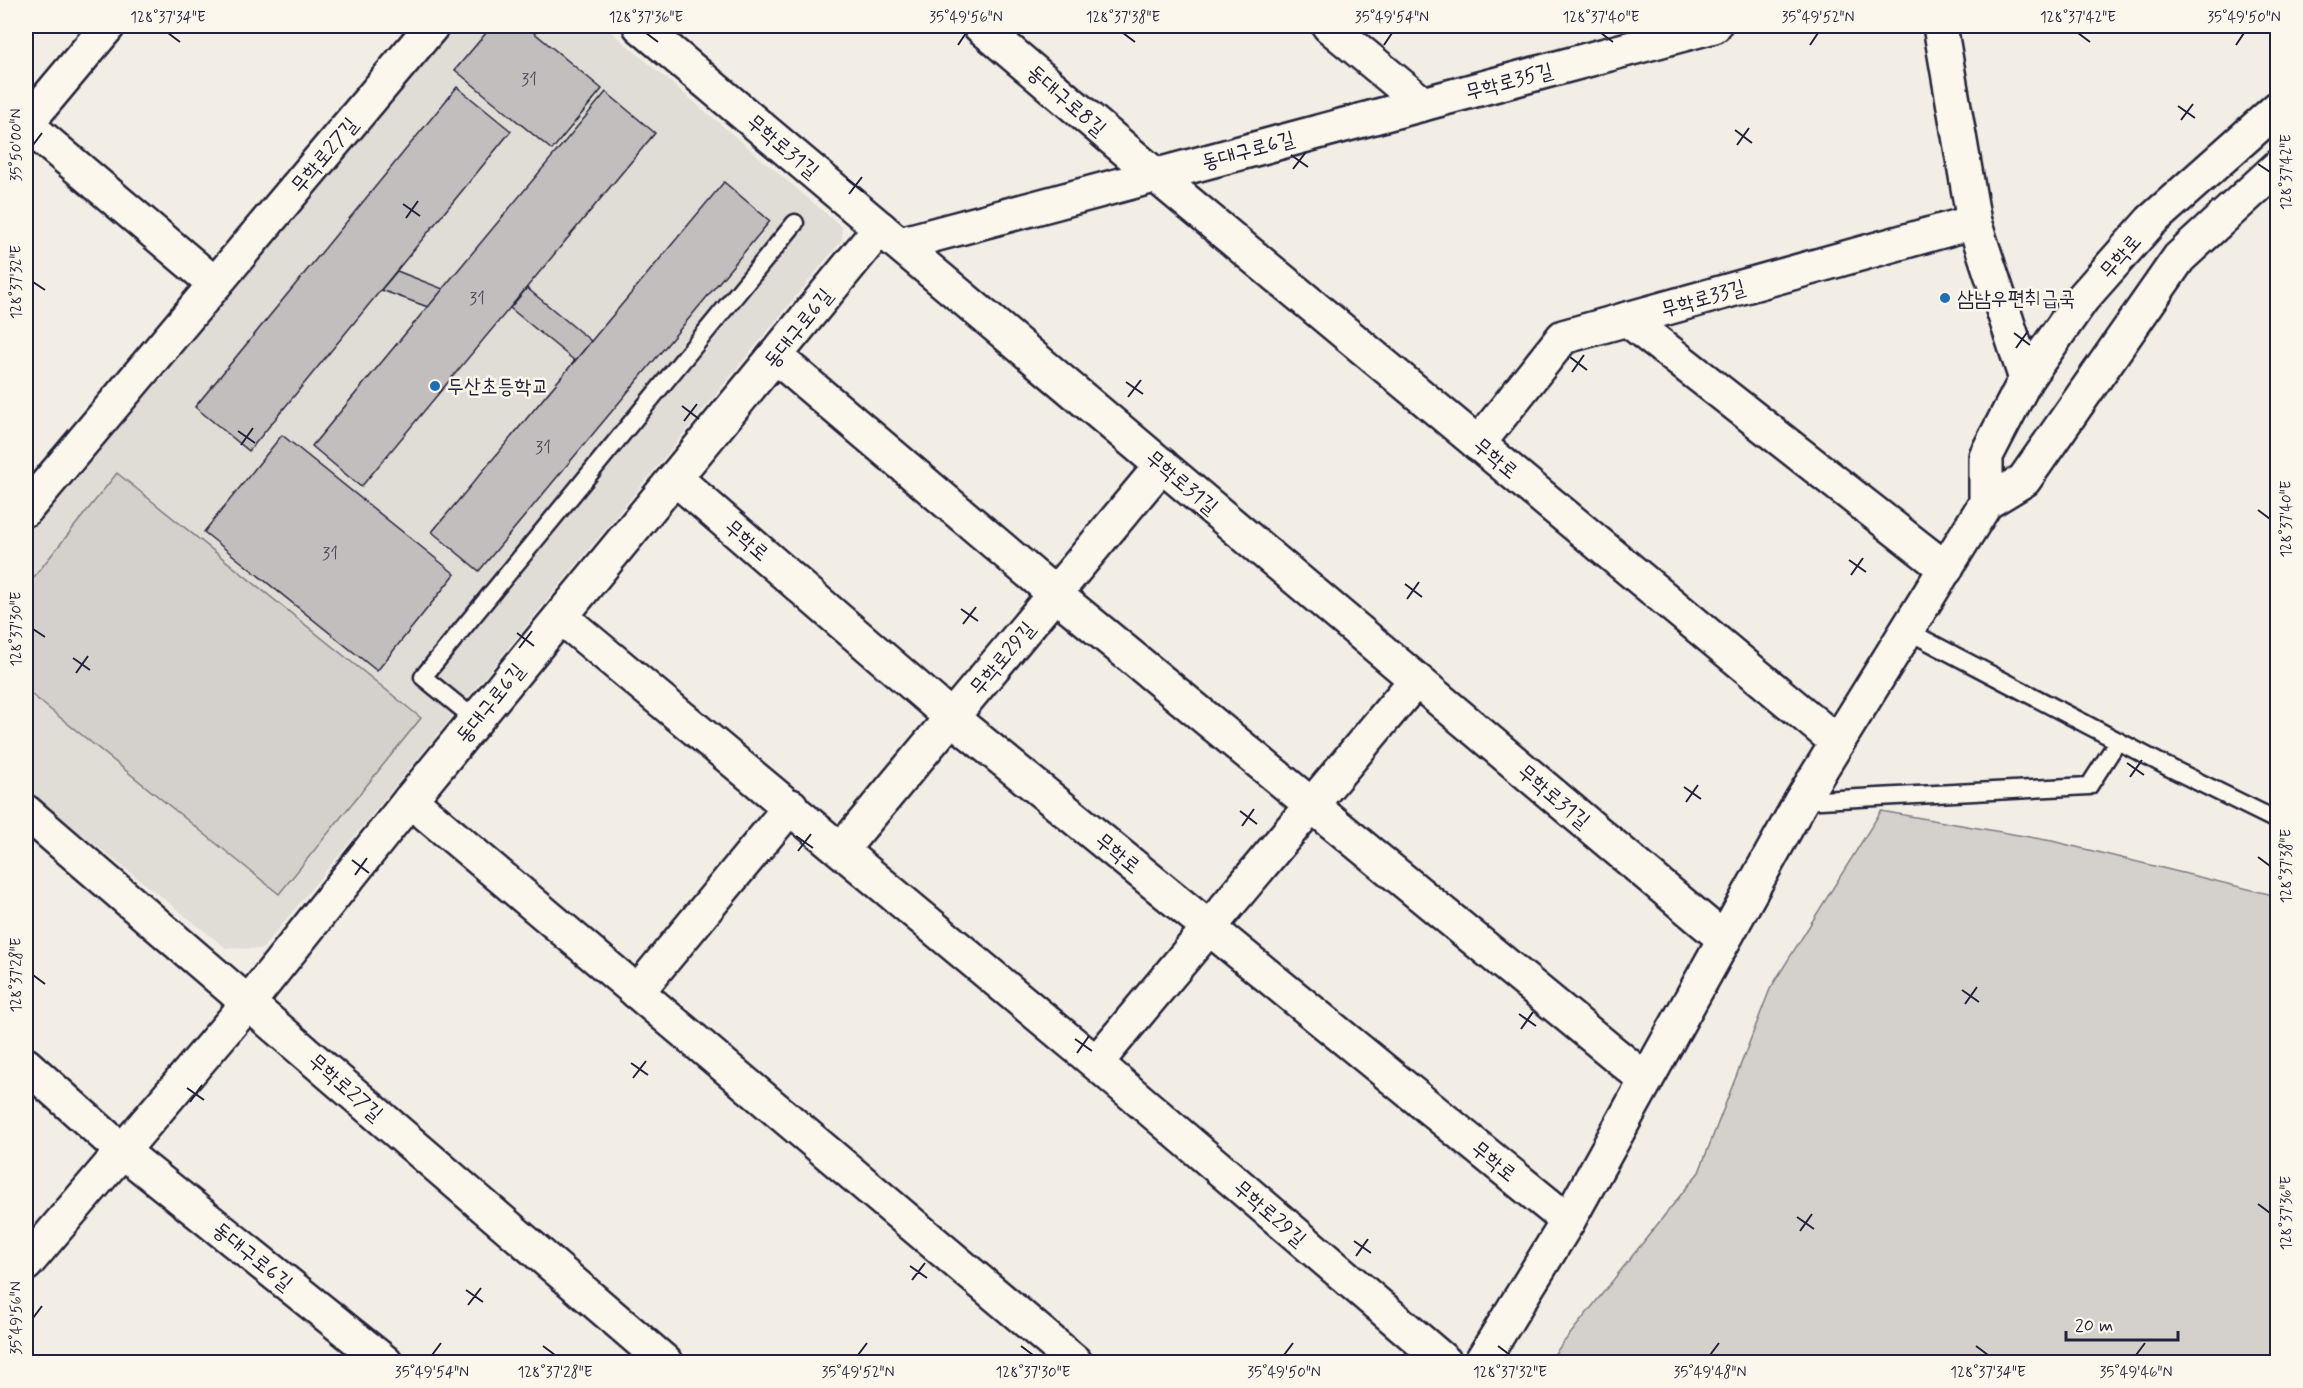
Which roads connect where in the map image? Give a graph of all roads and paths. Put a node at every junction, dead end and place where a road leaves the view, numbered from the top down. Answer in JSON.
{"nodes":[{"id":1,"x":108,"y":26,"type":"edge"},
{"id":2,"x":432,"y":26,"type":"edge"},
{"id":3,"x":640,"y":26,"type":"edge"},
{"id":4,"x":980,"y":26,"type":"edge"},
{"id":5,"x":1329,"y":26,"type":"edge"},
{"id":6,"x":1714,"y":26,"type":"edge"},
{"id":7,"x":1940,"y":26,"type":"edge"},
{"id":8,"x":1423,"y":104,"type":"junction"},
{"id":9,"x":2277,"y":108,"type":"edge"},
{"id":10,"x":26,"y":124,"type":"edge"},
{"id":11,"x":2277,"y":167,"type":"edge"},
{"id":12,"x":1154,"y":174,"type":"junction"},
{"id":13,"x":1974,"y":222,"type":"junction"},
{"id":14,"x":795,"y":223,"type":"dead end"},
{"id":15,"x":890,"y":236,"type":"junction"},
{"id":16,"x":215,"y":284,"type":"junction"},
{"id":17,"x":1627,"y":319,"type":"junction"},
{"id":18,"x":775,"y":356,"type":"junction"},
{"id":19,"x":2026,"y":379,"type":"junction"},
{"id":20,"x":1478,"y":444,"type":"junction"},
{"id":21,"x":1162,"y":465,"type":"junction"},
{"id":22,"x":675,"y":478,"type":"junction"},
{"id":23,"x":1986,"y":503,"type":"junction"},
{"id":24,"x":26,"y":508,"type":"edge"},
{"id":25,"x":1946,"y":569,"type":"junction"},
{"id":26,"x":1055,"y":594,"type":"junction"},
{"id":27,"x":561,"y":617,"type":"junction"},
{"id":28,"x":1908,"y":631,"type":"junction"},
{"id":29,"x":1416,"y":680,"type":"junction"},
{"id":30,"x":952,"y":718,"type":"junction"},
{"id":31,"x":476,"y":720,"type":"junction"},
{"id":32,"x":2118,"y":741,"type":"junction"},
{"id":33,"x":1837,"y":742,"type":"junction"},
{"id":34,"x":410,"y":800,"type":"junction"},
{"id":35,"x":1801,"y":801,"type":"junction"},
{"id":36,"x":1311,"y":805,"type":"junction"},
{"id":37,"x":791,"y":807,"type":"junction"},
{"id":38,"x":26,"y":812,"type":"edge"},
{"id":39,"x":2277,"y":820,"type":"edge"},
{"id":40,"x":841,"y":850,"type":"junction"},
{"id":41,"x":1209,"y":928,"type":"junction"},
{"id":42,"x":1724,"y":939,"type":"junction"},
{"id":43,"x":637,"y":992,"type":"junction"},
{"id":44,"x":249,"y":1002,"type":"junction"},
{"id":45,"x":1096,"y":1063,"type":"junction"},
{"id":46,"x":26,"y":1065,"type":"edge"},
{"id":47,"x":1646,"y":1080,"type":"junction"},
{"id":48,"x":121,"y":1150,"type":"junction"},
{"id":49,"x":1568,"y":1221,"type":"junction"},
{"id":50,"x":26,"y":1264,"type":"edge"},
{"id":51,"x":385,"y":1362,"type":"edge"},
{"id":52,"x":665,"y":1362,"type":"edge"},
{"id":53,"x":1075,"y":1362,"type":"edge"},
{"id":54,"x":1445,"y":1362,"type":"edge"},
{"id":55,"x":1481,"y":1362,"type":"edge"}],
"edges":[{"from":1,"to":10,"type":"street"},
{"from":2,"to":16,"type":"street","name":"무학로27길"},
{"from":3,"to":15,"type":"street","name":"무학로31길"},
{"from":4,"to":12,"type":"street","name":"동대구로8길"},
{"from":5,"to":8,"type":"street"},
{"from":6,"to":8,"type":"street","name":"무학로35길"},
{"from":7,"to":13,"type":"street"},
{"from":8,"to":12,"type":"street","name":"동대구로6길"},
{"from":9,"to":19,"type":"street","name":"무학로"},
{"from":10,"to":16,"type":"street"},
{"from":11,"to":23,"type":"street"},
{"from":12,"to":15,"type":"street","name":"동대구로6길"},
{"from":12,"to":20,"type":"street","name":"무학로"},
{"from":13,"to":17,"type":"street","name":"무학로33길"},
{"from":13,"to":19,"type":"street"},
{"from":14,"to":31,"type":"lane"},
{"from":15,"to":18,"type":"street","name":"동대구로6길"},
{"from":15,"to":21,"type":"street","name":"무학로31길"},
{"from":16,"to":24,"type":"street","name":"무학로27길"},
{"from":17,"to":20,"type":"street","name":"무학로33길"},
{"from":17,"to":25,"type":"street"},
{"from":18,"to":22,"type":"street","name":"동대구로6길"},
{"from":18,"to":26,"type":"street"},
{"from":19,"to":23,"type":"street","name":"무학로"},
{"from":20,"to":33,"type":"street","name":"무학로"},
{"from":21,"to":26,"type":"street","name":"무학로29길"},
{"from":21,"to":29,"type":"street","name":"무학로31길"},
{"from":22,"to":27,"type":"street","name":"동대구로6길"},
{"from":22,"to":30,"type":"street","name":"무학로"},
{"from":23,"to":25,"type":"street"},
{"from":25,"to":28,"type":"street"},
{"from":26,"to":30,"type":"street","name":"무학로29길"},
{"from":26,"to":36,"type":"street"},
{"from":27,"to":31,"type":"street","name":"동대구로6길"},
{"from":27,"to":37,"type":"street","name":"무학로29길"},
{"from":28,"to":32,"type":"lane"},
{"from":28,"to":33,"type":"street"},
{"from":29,"to":36,"type":"street"},
{"from":29,"to":42,"type":"street","name":"무학로31길"},
{"from":30,"to":40,"type":"street","name":"무학로29길"},
{"from":30,"to":41,"type":"street","name":"무학로"},
{"from":31,"to":34,"type":"street","name":"동대구로6길"},
{"from":32,"to":35,"type":"lane"},
{"from":32,"to":39,"type":"lane"},
{"from":33,"to":35,"type":"street"},
{"from":34,"to":43,"type":"street"},
{"from":34,"to":44,"type":"street","name":"동대구로6길"},
{"from":35,"to":42,"type":"street"},
{"from":36,"to":41,"type":"street"},
{"from":36,"to":47,"type":"street"},
{"from":37,"to":40,"type":"street","name":"무학로29길"},
{"from":37,"to":43,"type":"street"},
{"from":38,"to":44,"type":"street","name":"무학로27길"},
{"from":40,"to":45,"type":"street","name":"무학로29길"},
{"from":41,"to":45,"type":"street"},
{"from":41,"to":49,"type":"street","name":"무학로"},
{"from":42,"to":47,"type":"street"},
{"from":43,"to":53,"type":"street"},
{"from":44,"to":48,"type":"street","name":"동대구로6길"},
{"from":44,"to":52,"type":"street","name":"무학로27길"},
{"from":45,"to":54,"type":"street","name":"무학로29길"},
{"from":46,"to":48,"type":"street","name":"동대구로6길"},
{"from":47,"to":49,"type":"street"},
{"from":48,"to":50,"type":"street","name":"동대구로6길"},
{"from":48,"to":51,"type":"street","name":"동대구로6길"},
{"from":49,"to":55,"type":"street"}]}
